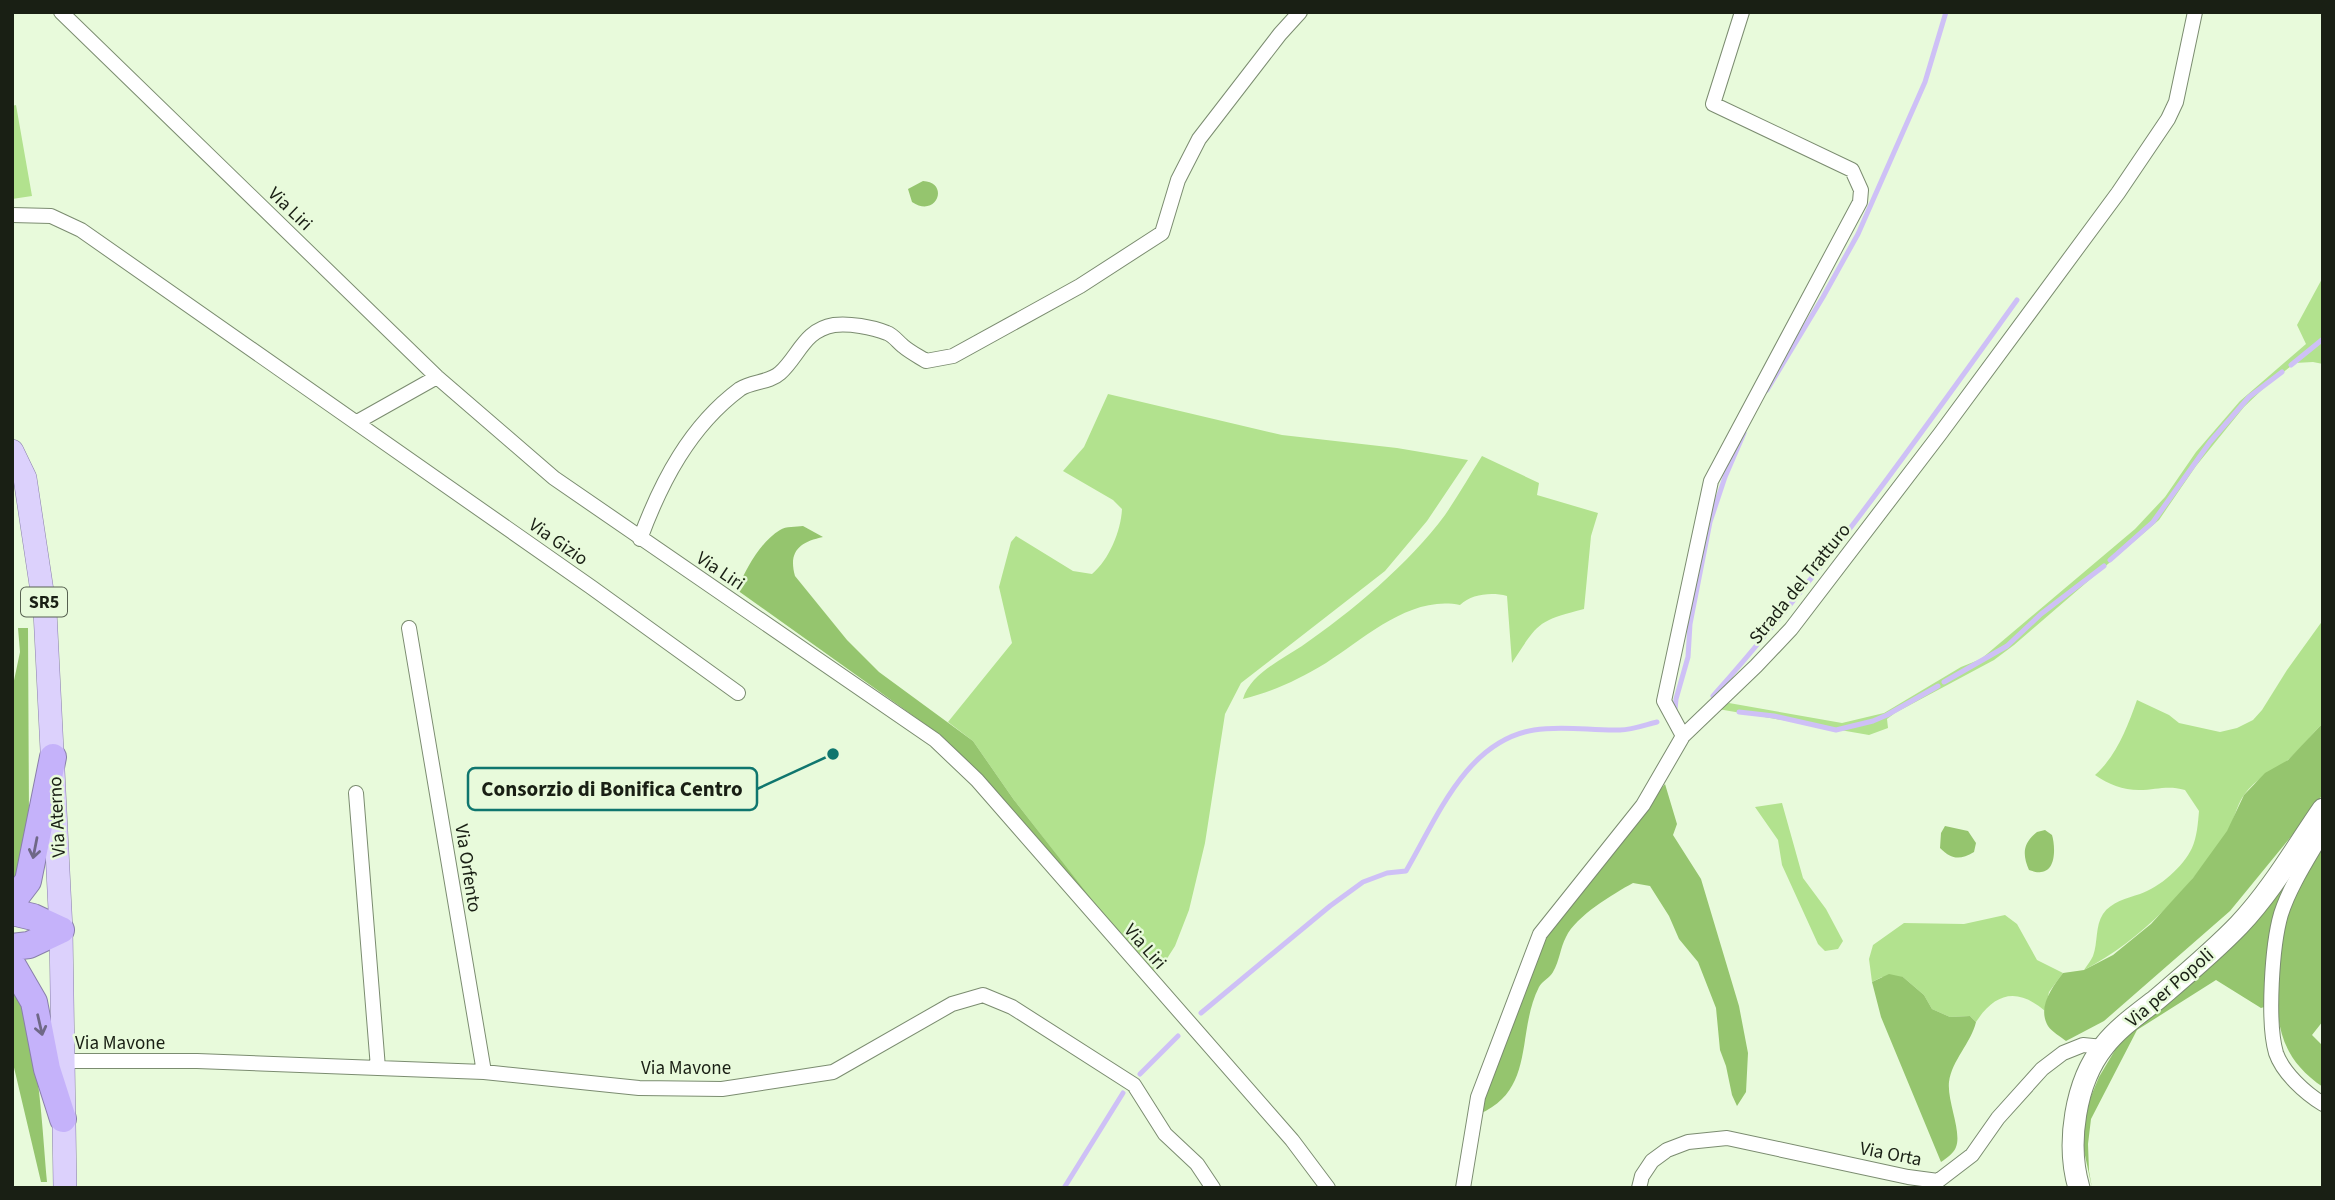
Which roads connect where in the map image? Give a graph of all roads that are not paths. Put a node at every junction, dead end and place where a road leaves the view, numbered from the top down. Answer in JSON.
{"nodes":[{"id":1,"x":61,"y":12,"type":"edge"},
{"id":2,"x":1300,"y":12,"type":"edge"},
{"id":3,"x":1742,"y":12,"type":"edge"},
{"id":4,"x":2195,"y":12,"type":"edge"},
{"id":5,"x":12,"y":215,"type":"edge"},
{"id":6,"x":437,"y":377,"type":"junction"},
{"id":7,"x":357,"y":422,"type":"junction"},
{"id":8,"x":12,"y":451,"type":"edge"},
{"id":9,"x":640,"y":539,"type":"junction"},
{"id":10,"x":410,"y":628,"type":"dead end"},
{"id":11,"x":738,"y":693,"type":"dead end"},
{"id":12,"x":1683,"y":736,"type":"junction"},
{"id":13,"x":53,"y":757,"type":"junction"},
{"id":14,"x":356,"y":793,"type":"dead end"},
{"id":15,"x":2323,"y":809,"type":"edge"},
{"id":16,"x":2323,"y":833,"type":"edge"},
{"id":17,"x":12,"y":902,"type":"edge"},
{"id":18,"x":12,"y":912,"type":"edge"},
{"id":19,"x":61,"y":930,"type":"junction"},
{"id":20,"x":12,"y":947,"type":"edge"},
{"id":21,"x":12,"y":964,"type":"edge"},
{"id":22,"x":2103,"y":1047,"type":"junction"},
{"id":23,"x":62,"y":1061,"type":"junction"},
{"id":24,"x":378,"y":1068,"type":"junction"},
{"id":25,"x":484,"y":1072,"type":"junction"},
{"id":26,"x":2323,"y":1104,"type":"edge"},
{"id":27,"x":63,"y":1119,"type":"junction"},
{"id":28,"x":65,"y":1188,"type":"edge"},
{"id":29,"x":1213,"y":1188,"type":"edge"},
{"id":30,"x":1328,"y":1188,"type":"edge"},
{"id":31,"x":1463,"y":1188,"type":"edge"},
{"id":32,"x":1639,"y":1188,"type":"edge"},
{"id":33,"x":2079,"y":1188,"type":"edge"}],
"edges":[{"from":1,"to":6,"type":"street","name":"Via Liri"},
{"from":2,"to":9,"type":"street"},
{"from":3,"to":12,"type":"street"},
{"from":4,"to":12,"type":"street","name":"Strada del Tratturo"},
{"from":5,"to":7,"type":"street","name":"Via Gizio"},
{"from":6,"to":7,"type":"street"},
{"from":6,"to":9,"type":"street","name":"Via Liri"},
{"from":7,"to":11,"type":"street","name":"Via Gizio"},
{"from":8,"to":13,"type":"main road","name":"Via Aterno","number":"SR5"},
{"from":9,"to":30,"type":"street","name":"Via Liri"},
{"from":10,"to":25,"type":"street","name":"Via Orfento"},
{"from":12,"to":31,"type":"street","name":"Strada del Tratturo"},
{"from":13,"to":17,"type":"highway","one_way":true},
{"from":13,"to":19,"type":"main road","name":"Via Aterno","number":"SR5"},
{"from":14,"to":24,"type":"street"},
{"from":15,"to":22,"type":"main road","name":"Via per Popoli"},
{"from":16,"to":26,"type":"street"},
{"from":18,"to":19,"type":"highway"},
{"from":19,"to":20,"type":"highway"},
{"from":19,"to":23,"type":"main road","name":"Via Aterno","number":"SR5"},
{"from":21,"to":27,"type":"highway","one_way":true},
{"from":22,"to":32,"type":"street","name":"Via Orta"},
{"from":22,"to":33,"type":"main road","name":"Via per Popoli"},
{"from":23,"to":24,"type":"street","name":"Via Mavone"},
{"from":23,"to":27,"type":"main road","name":"Via Aterno","number":"SR5"},
{"from":24,"to":25,"type":"street","name":"Via Mavone"},
{"from":25,"to":29,"type":"street","name":"Via Mavone"},
{"from":27,"to":28,"type":"main road","name":"Via Aterno","number":"SR5"}]}
